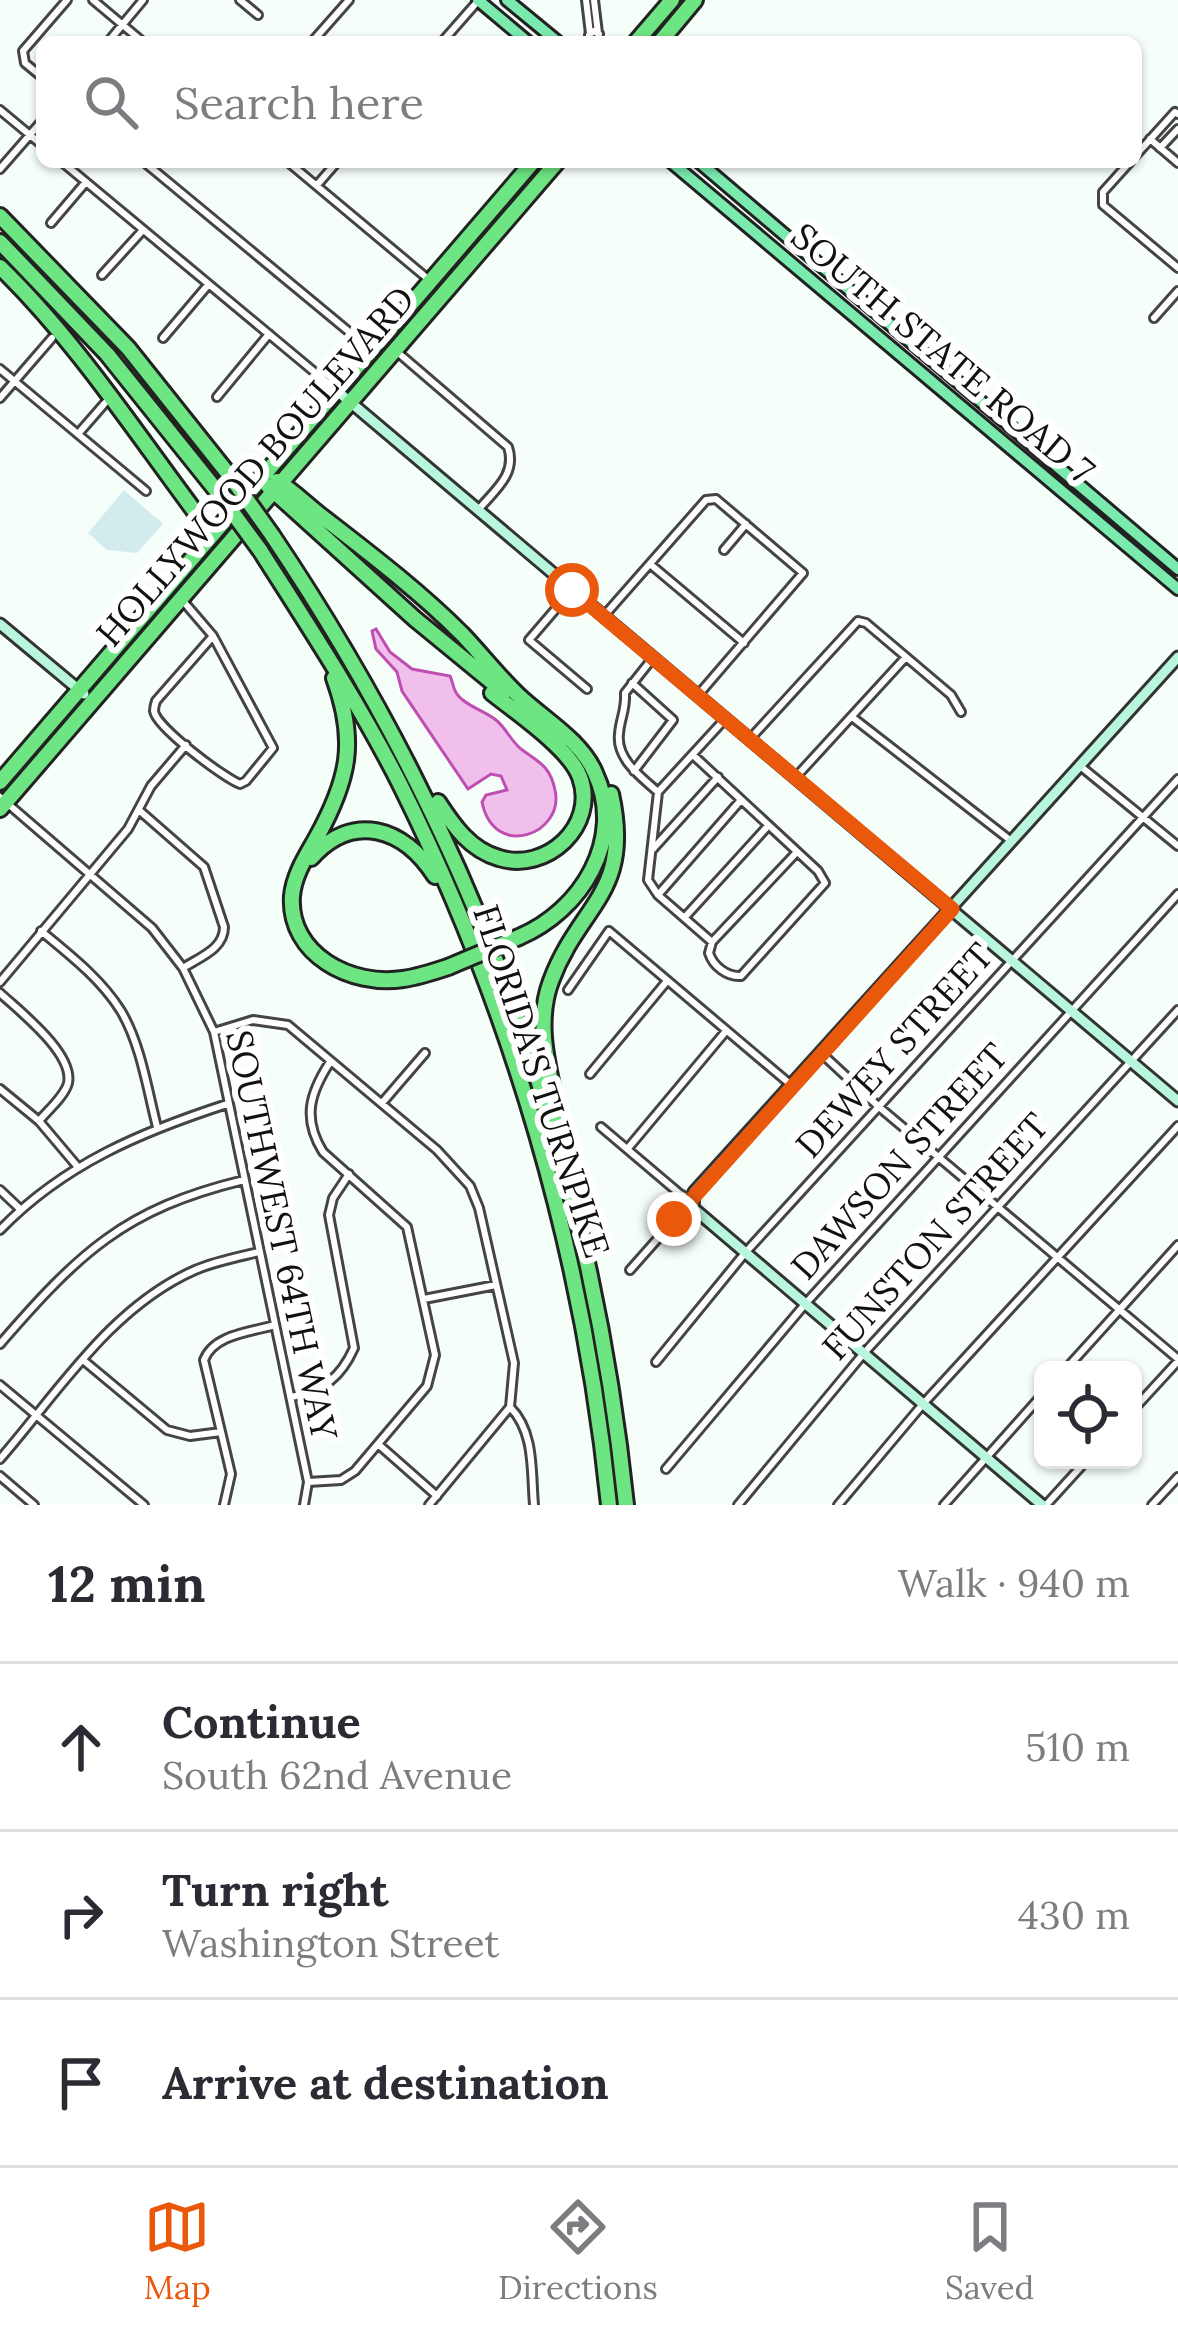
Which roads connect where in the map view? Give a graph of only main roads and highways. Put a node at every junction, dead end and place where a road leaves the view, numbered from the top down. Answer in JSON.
{"nodes":[{"id":1,"x":478,"y":0,"type":"edge"},
{"id":2,"x":507,"y":0,"type":"edge"},
{"id":3,"x":672,"y":0,"type":"edge"},
{"id":4,"x":695,"y":0,"type":"edge"},
{"id":5,"x":521,"y":36,"type":"edge"},
{"id":6,"x":551,"y":36,"type":"edge"},
{"id":7,"x":641,"y":36,"type":"edge"},
{"id":8,"x":665,"y":36,"type":"edge"},
{"id":9,"x":527,"y":168,"type":"edge"},
{"id":10,"x":551,"y":168,"type":"edge"},
{"id":11,"x":677,"y":168,"type":"edge"},
{"id":12,"x":706,"y":168,"type":"edge"},
{"id":13,"x":0,"y":216,"type":"edge"},
{"id":14,"x":0,"y":242,"type":"edge"},
{"id":15,"x":0,"y":267,"type":"edge"},
{"id":16,"x":1036,"y":470,"type":"junction"},
{"id":17,"x":262,"y":476,"type":"junction"},
{"id":18,"x":1070,"y":478,"type":"junction"},
{"id":19,"x":1047,"y":480,"type":"junction"},
{"id":20,"x":276,"y":487,"type":"junction"},
{"id":21,"x":297,"y":513,"type":"junction"},
{"id":22,"x":238,"y":532,"type":"junction"},
{"id":23,"x":206,"y":542,"type":"junction"},
{"id":24,"x":1178,"y":569,"type":"edge"},
{"id":25,"x":1178,"y":589,"type":"edge"},
{"id":26,"x":415,"y":619,"type":"junction"},
{"id":27,"x":322,"y":645,"type":"junction"},
{"id":28,"x":494,"y":669,"type":"junction"},
{"id":29,"x":387,"y":721,"type":"junction"},
{"id":30,"x":0,"y":782,"type":"edge"},
{"id":31,"x":2,"y":803,"type":"edge"},
{"id":32,"x":460,"y":916,"type":"junction"},
{"id":33,"x":518,"y":934,"type":"junction"},
{"id":34,"x":447,"y":963,"type":"junction"},
{"id":35,"x":570,"y":1181,"type":"junction"},
{"id":36,"x":609,"y":1505,"type":"edge"},
{"id":37,"x":626,"y":1505,"type":"edge"}],
"edges":[{"from":1,"to":5,"type":"main road"},
{"from":2,"to":6,"type":"main road"},
{"from":3,"to":7,"type":"highway"},
{"from":4,"to":8,"type":"highway"},
{"from":9,"to":17,"type":"highway","name":"HOLLYWOOD BOULEVARD"},
{"from":10,"to":20,"type":"highway","name":"HOLLYWOOD BOULEVARD"},
{"from":11,"to":16,"type":"main road","name":"SOUTH STATE ROAD 7"},
{"from":12,"to":18,"type":"main road","name":"SOUTH STATE ROAD 7"},
{"from":13,"to":29,"type":"highway","name":"FLORIDA'S TURNPIKE","bridge":true},
{"from":14,"to":27,"type":"highway","name":"FLORIDA'S TURNPIKE","bridge":true},
{"from":15,"to":23,"type":"highway"},
{"from":16,"to":18,"type":"main road"},
{"from":16,"to":19,"type":"main road","name":"SOUTH STATE ROAD 7"},
{"from":17,"to":20,"type":"highway"},
{"from":17,"to":23,"type":"highway","name":"HOLLYWOOD BOULEVARD"},
{"from":18,"to":19,"type":"main road"},
{"from":18,"to":24,"type":"main road","name":"SOUTH STATE ROAD 7"},
{"from":19,"to":25,"type":"main road","name":"SOUTH STATE ROAD 7"},
{"from":20,"to":21,"type":"highway"},
{"from":20,"to":22,"type":"highway","name":"HOLLYWOOD BOULEVARD"},
{"from":20,"to":28,"type":"highway"},
{"from":21,"to":22,"type":"highway"},
{"from":21,"to":26,"type":"highway"},
{"from":22,"to":31,"type":"highway","name":"HOLLYWOOD BOULEVARD"},
{"from":23,"to":30,"type":"highway","name":"HOLLYWOOD BOULEVARD"},
{"from":26,"to":29,"type":"highway"},
{"from":26,"to":33,"type":"highway"},
{"from":27,"to":32,"type":"highway","name":"FLORIDA'S TURNPIKE"},
{"from":27,"to":34,"type":"highway"},
{"from":28,"to":33,"type":"highway"},
{"from":28,"to":35,"type":"highway"},
{"from":29,"to":35,"type":"highway","name":"FLORIDA'S TURNPIKE"},
{"from":32,"to":34,"type":"highway"},
{"from":32,"to":36,"type":"highway","name":"FLORIDA'S TURNPIKE"},
{"from":33,"to":34,"type":"highway","bridge":true},
{"from":35,"to":37,"type":"highway","name":"FLORIDA'S TURNPIKE"}]}
